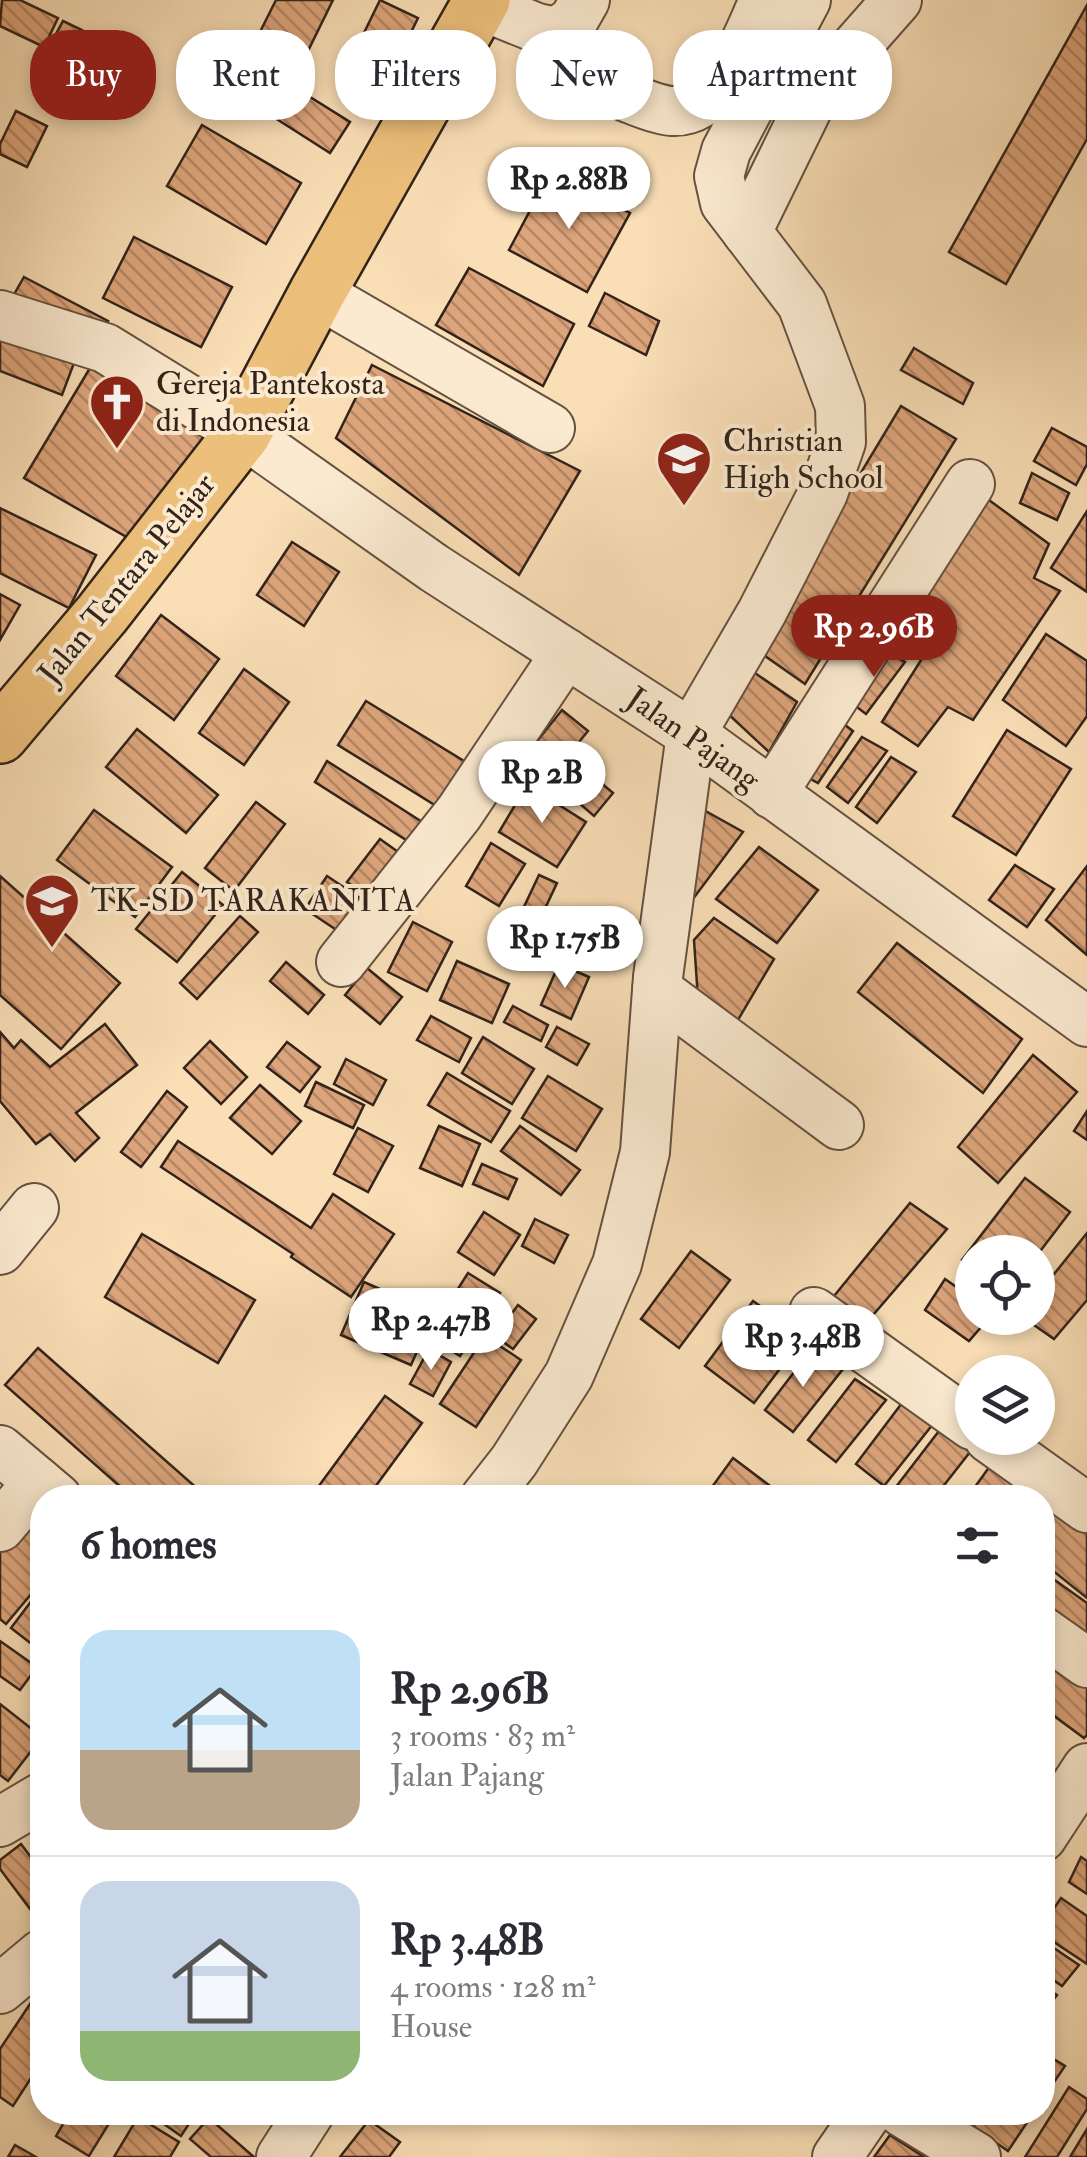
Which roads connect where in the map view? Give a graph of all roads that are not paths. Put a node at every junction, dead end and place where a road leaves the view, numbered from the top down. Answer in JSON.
{"nodes":[{"id":1,"x":584,"y":0,"type":"edge"},
{"id":2,"x":764,"y":0,"type":"edge"},
{"id":3,"x":806,"y":0,"type":"edge"},
{"id":4,"x":897,"y":0,"type":"edge"},
{"id":5,"x":481,"y":3,"type":"edge"},
{"id":6,"x":653,"y":105,"type":"edge"},
{"id":7,"x":747,"y":232,"type":"junction"},
{"id":8,"x":317,"y":293,"type":"junction"},
{"id":9,"x":0,"y":315,"type":"edge"},
{"id":10,"x":550,"y":428,"type":"dead end"},
{"id":11,"x":243,"y":433,"type":"junction"},
{"id":12,"x":970,"y":484,"type":"dead end"},
{"id":13,"x":566,"y":654,"type":"junction"},
{"id":14,"x":691,"y":734,"type":"junction"},
{"id":15,"x":0,"y":736,"type":"edge"},
{"id":16,"x":772,"y":794,"type":"junction"},
{"id":17,"x":341,"y":962,"type":"dead end"},
{"id":18,"x":657,"y":990,"type":"junction"},
{"id":19,"x":1087,"y":1022,"type":"edge"},
{"id":20,"x":840,"y":1124,"type":"dead end"},
{"id":21,"x":34,"y":1208,"type":"dead end"},
{"id":22,"x":0,"y":1250,"type":"edge"},
{"id":23,"x":814,"y":1312,"type":"dead end"},
{"id":24,"x":955,"y":1414,"type":"edge"},
{"id":25,"x":0,"y":1450,"type":"edge"},
{"id":26,"x":1013,"y":1455,"type":"edge"},
{"id":27,"x":41,"y":1485,"type":"edge"},
{"id":28,"x":495,"y":1485,"type":"edge"},
{"id":29,"x":1055,"y":1485,"type":"edge"},
{"id":30,"x":1055,"y":1485,"type":"edge"},
{"id":31,"x":30,"y":1503,"type":"edge"},
{"id":32,"x":1087,"y":1508,"type":"edge"},
{"id":33,"x":0,"y":1527,"type":"edge"},
{"id":34,"x":1055,"y":1640,"type":"edge"},
{"id":35,"x":1087,"y":1663,"type":"edge"},
{"id":36,"x":1087,"y":1768,"type":"edge"},
{"id":37,"x":30,"y":1803,"type":"edge"},
{"id":38,"x":1055,"y":1818,"type":"edge"},
{"id":39,"x":0,"y":1822,"type":"edge"},
{"id":40,"x":30,"y":1964,"type":"edge"},
{"id":41,"x":0,"y":1989,"type":"edge"},
{"id":42,"x":301,"y":2125,"type":"edge"},
{"id":43,"x":859,"y":2125,"type":"edge"},
{"id":44,"x":923,"y":2125,"type":"edge"},
{"id":45,"x":280,"y":2157,"type":"edge"},
{"id":46,"x":837,"y":2157,"type":"edge"},
{"id":47,"x":976,"y":2157,"type":"edge"}],
"edges":[{"from":1,"to":5,"type":"street"},
{"from":2,"to":6,"type":"street"},
{"from":3,"to":7,"type":"street"},
{"from":4,"to":7,"type":"street"},
{"from":5,"to":8,"type":"main road","name":"Jalan Tentara Pelajar"},
{"from":7,"to":14,"type":"street"},
{"from":8,"to":10,"type":"street"},
{"from":8,"to":11,"type":"main road","name":"Jalan Tentara Pelajar"},
{"from":9,"to":11,"type":"street","name":"Jalan Pajang"},
{"from":11,"to":13,"type":"street","name":"Jalan Pajang"},
{"from":11,"to":15,"type":"main road","name":"Jalan Tentara Pelajar"},
{"from":12,"to":16,"type":"street"},
{"from":13,"to":14,"type":"street","name":"Jalan Pajang"},
{"from":13,"to":17,"type":"street"},
{"from":14,"to":16,"type":"street","name":"Jalan Pajang"},
{"from":14,"to":18,"type":"street"},
{"from":16,"to":19,"type":"street","name":"Jalan Pajang"},
{"from":18,"to":20,"type":"street"},
{"from":18,"to":28,"type":"street"},
{"from":21,"to":22,"type":"street"},
{"from":23,"to":24,"type":"street"},
{"from":25,"to":27,"type":"street"},
{"from":26,"to":30,"type":"street"},
{"from":29,"to":32,"type":"street"},
{"from":31,"to":33,"type":"street"},
{"from":34,"to":35,"type":"street"},
{"from":36,"to":38,"type":"street"},
{"from":37,"to":39,"type":"street"},
{"from":40,"to":41,"type":"street"},
{"from":42,"to":45,"type":"street"},
{"from":43,"to":46,"type":"street"},
{"from":44,"to":47,"type":"street"}]}
